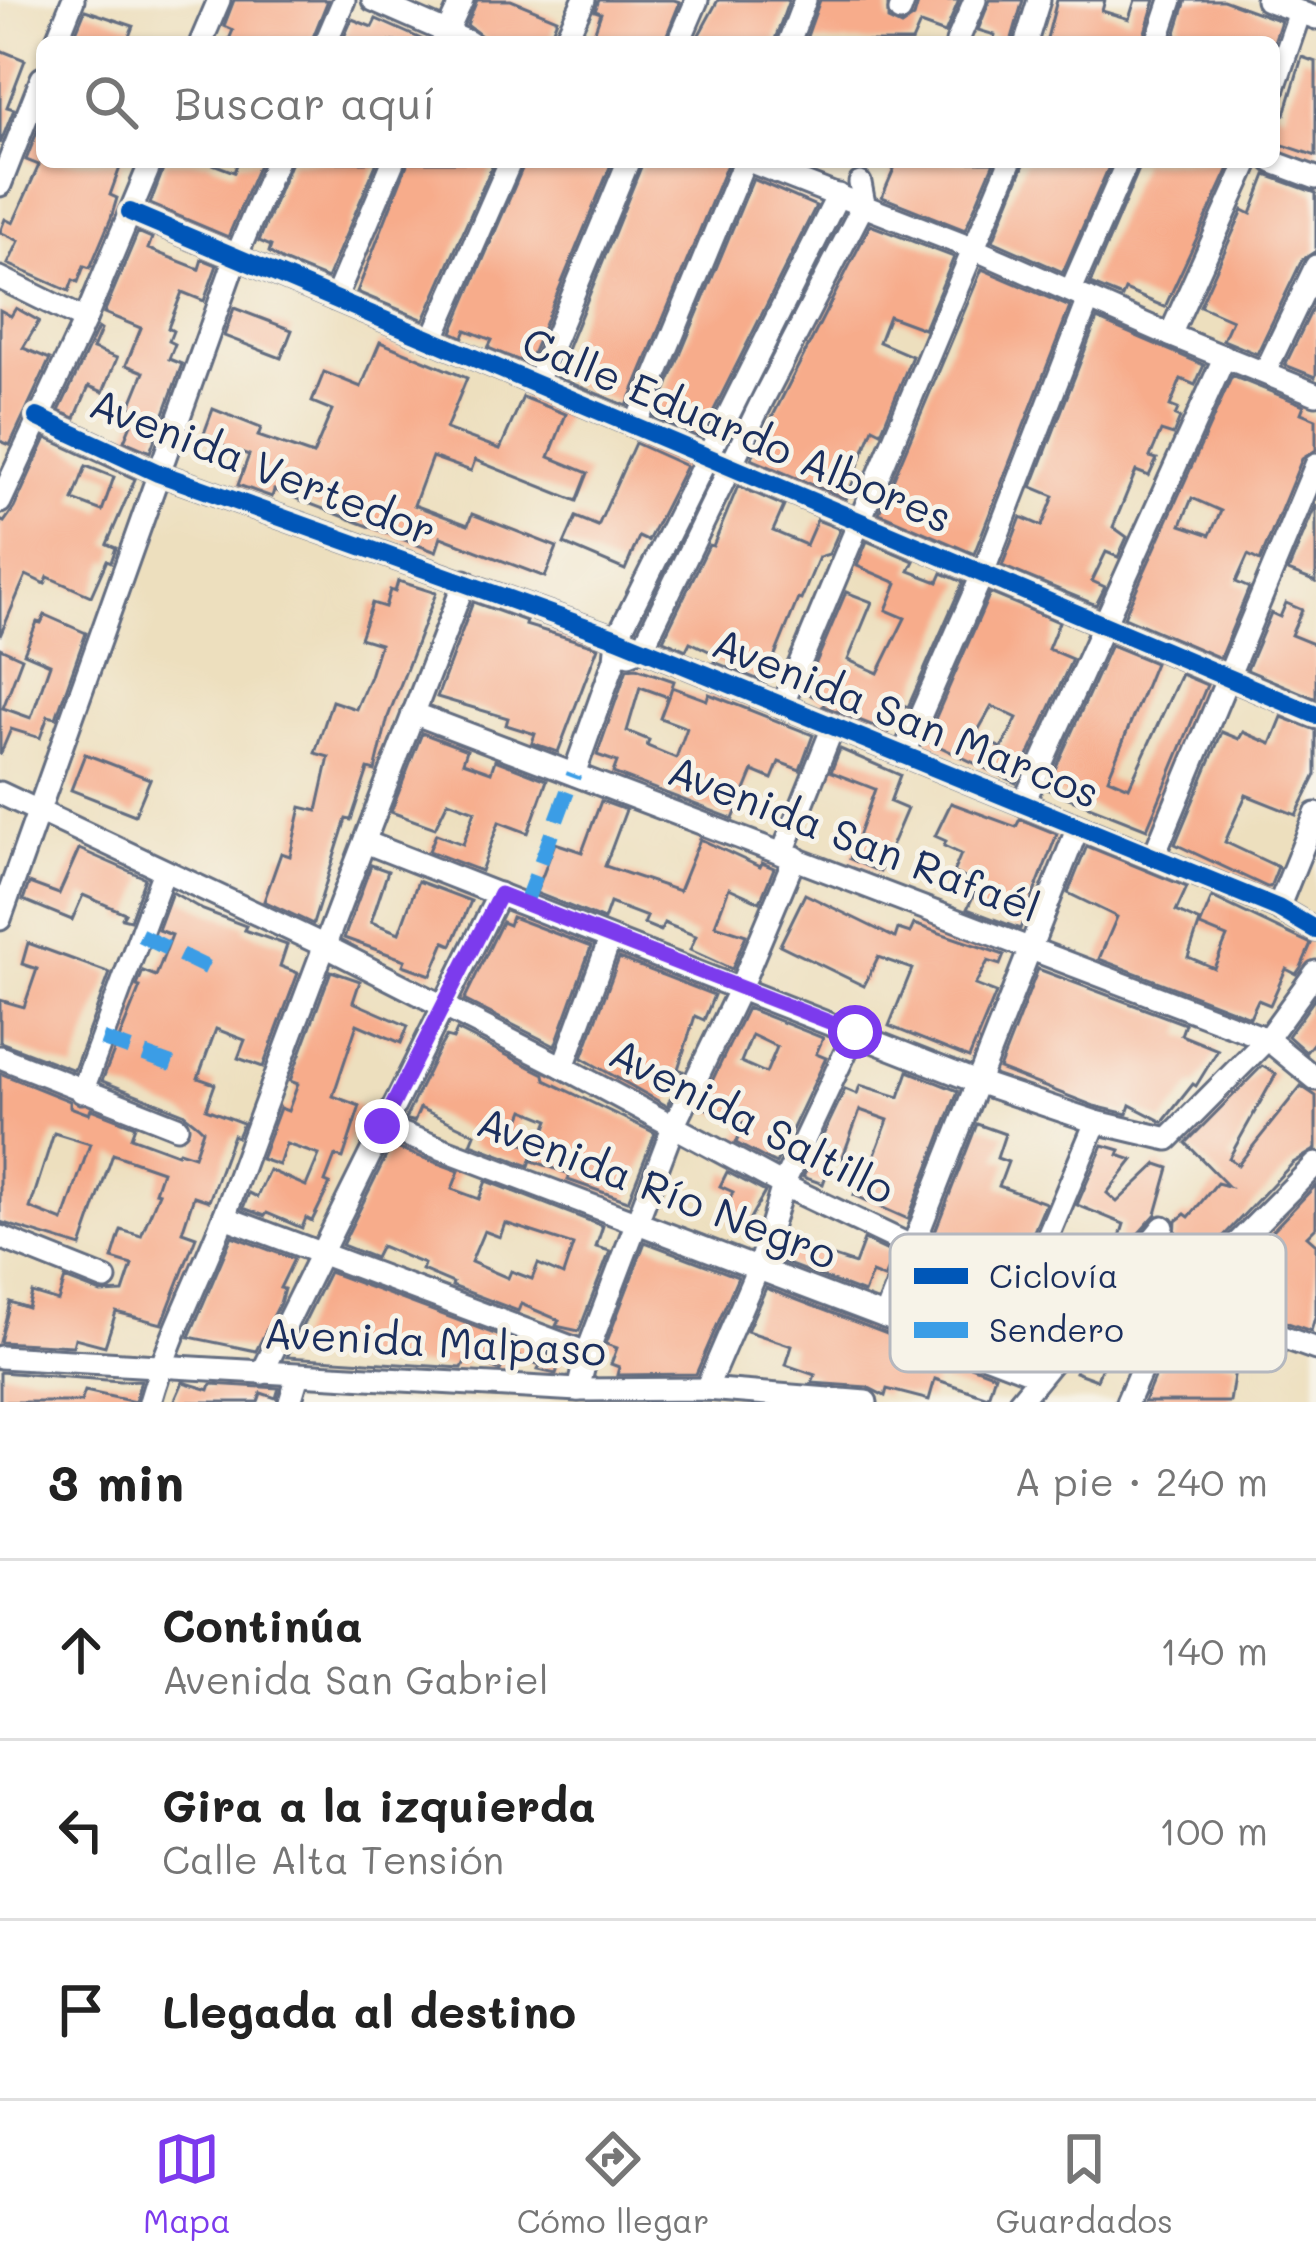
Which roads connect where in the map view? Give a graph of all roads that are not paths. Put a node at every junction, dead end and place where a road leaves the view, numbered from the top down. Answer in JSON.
{"nodes":[{"id":1,"x":73,"y":0,"type":"edge"},
{"id":2,"x":219,"y":0,"type":"edge"},
{"id":3,"x":344,"y":0,"type":"edge"},
{"id":4,"x":373,"y":0,"type":"edge"},
{"id":5,"x":462,"y":0,"type":"edge"},
{"id":6,"x":584,"y":0,"type":"edge"},
{"id":7,"x":697,"y":0,"type":"edge"},
{"id":8,"x":805,"y":0,"type":"edge"},
{"id":9,"x":975,"y":0,"type":"edge"},
{"id":10,"x":1039,"y":0,"type":"edge"},
{"id":11,"x":1171,"y":0,"type":"edge"},
{"id":12,"x":1267,"y":0,"type":"edge"},
{"id":13,"x":1308,"y":15,"type":"edge"},
{"id":14,"x":58,"y":36,"type":"edge"},
{"id":15,"x":204,"y":36,"type":"edge"},
{"id":16,"x":329,"y":36,"type":"edge"},
{"id":17,"x":441,"y":36,"type":"edge"},
{"id":18,"x":446,"y":36,"type":"edge"},
{"id":19,"x":567,"y":36,"type":"edge"},
{"id":20,"x":682,"y":36,"type":"edge"},
{"id":21,"x":791,"y":36,"type":"edge"},
{"id":22,"x":960,"y":36,"type":"edge"},
{"id":23,"x":1028,"y":36,"type":"edge"},
{"id":24,"x":1159,"y":36,"type":"edge"},
{"id":25,"x":1280,"y":75,"type":"edge"},
{"id":26,"x":36,"y":93,"type":"edge"},
{"id":27,"x":1280,"y":165,"type":"edge"},
{"id":28,"x":148,"y":168,"type":"edge"},
{"id":29,"x":273,"y":168,"type":"edge"},
{"id":30,"x":390,"y":168,"type":"edge"},
{"id":31,"x":507,"y":168,"type":"edge"},
{"id":32,"x":626,"y":168,"type":"edge"},
{"id":33,"x":744,"y":168,"type":"edge"},
{"id":34,"x":764,"y":168,"type":"edge"},
{"id":35,"x":869,"y":168,"type":"edge"},
{"id":36,"x":1008,"y":168,"type":"edge"},
{"id":37,"x":1125,"y":168,"type":"edge"},
{"id":38,"x":1245,"y":168,"type":"edge"},
{"id":39,"x":1316,"y":178,"type":"edge"},
{"id":40,"x":0,"y":185,"type":"edge"},
{"id":41,"x":862,"y":193,"type":"junction"},
{"id":42,"x":838,"y":195,"type":"junction"},
{"id":43,"x":130,"y":212,"type":"junction"},
{"id":44,"x":974,"y":249,"type":"junction"},
{"id":45,"x":236,"y":257,"type":"junction"},
{"id":46,"x":1316,"y":266,"type":"edge"},
{"id":47,"x":0,"y":278,"type":"edge"},
{"id":48,"x":1080,"y":294,"type":"junction"},
{"id":49,"x":335,"y":299,"type":"junction"},
{"id":50,"x":85,"y":320,"type":"junction"},
{"id":51,"x":1170,"y":335,"type":"junction"},
{"id":52,"x":432,"y":340,"type":"junction"},
{"id":53,"x":1225,"y":356,"type":"junction"},
{"id":54,"x":1265,"y":372,"type":"junction"},
{"id":55,"x":536,"y":384,"type":"junction"},
{"id":56,"x":1316,"y":394,"type":"edge"},
{"id":57,"x":37,"y":417,"type":"junction"},
{"id":58,"x":635,"y":426,"type":"junction"},
{"id":59,"x":708,"y":458,"type":"junction"},
{"id":60,"x":1316,"y":465,"type":"edge"},
{"id":61,"x":730,"y":467,"type":"junction"},
{"id":62,"x":158,"y":472,"type":"junction"},
{"id":63,"x":0,"y":502,"type":"edge"},
{"id":64,"x":857,"y":520,"type":"junction"},
{"id":65,"x":982,"y":573,"type":"junction"},
{"id":66,"x":464,"y":581,"type":"junction"},
{"id":67,"x":1104,"y":625,"type":"junction"},
{"id":68,"x":616,"y":649,"type":"junction"},
{"id":69,"x":642,"y":649,"type":"junction"},
{"id":70,"x":1228,"y":678,"type":"junction"},
{"id":71,"x":782,"y":706,"type":"junction"},
{"id":72,"x":413,"y":713,"type":"junction"},
{"id":73,"x":1316,"y":715,"type":"edge"},
{"id":74,"x":832,"y":727,"type":"junction"},
{"id":75,"x":903,"y":755,"type":"junction"},
{"id":76,"x":574,"y":774,"type":"junction"},
{"id":77,"x":0,"y":794,"type":"edge"},
{"id":78,"x":1023,"y":804,"type":"junction"},
{"id":79,"x":37,"y":810,"type":"junction"},
{"id":80,"x":1316,"y":814,"type":"edge"},
{"id":81,"x":1078,"y":827,"type":"junction"},
{"id":82,"x":365,"y":842,"type":"junction"},
{"id":83,"x":789,"y":855,"type":"junction"},
{"id":84,"x":1153,"y":858,"type":"junction"},
{"id":85,"x":164,"y":871,"type":"junction"},
{"id":86,"x":500,"y":894,"type":"junction"},
{"id":87,"x":1277,"y":908,"type":"junction"},
{"id":88,"x":0,"y":919,"type":"edge"},
{"id":89,"x":1316,"y":930,"type":"edge"},
{"id":90,"x":610,"y":939,"type":"junction"},
{"id":91,"x":323,"y":945,"type":"junction"},
{"id":92,"x":1030,"y":948,"type":"junction"},
{"id":93,"x":1316,"y":973,"type":"edge"},
{"id":94,"x":740,"y":988,"type":"junction"},
{"id":95,"x":442,"y":1006,"type":"junction"},
{"id":96,"x":855,"y":1032,"type":"junction"},
{"id":97,"x":1267,"y":1039,"type":"junction"},
{"id":98,"x":0,"y":1057,"type":"edge"},
{"id":99,"x":563,"y":1067,"type":"junction"},
{"id":100,"x":1316,"y":1078,"type":"edge"},
{"id":101,"x":976,"y":1082,"type":"junction"},
{"id":102,"x":82,"y":1092,"type":"junction"},
{"id":103,"x":1096,"y":1122,"type":"junction"},
{"id":104,"x":382,"y":1126,"type":"junction"},
{"id":105,"x":177,"y":1127,"type":"dead end"},
{"id":106,"x":674,"y":1127,"type":"junction"},
{"id":107,"x":1316,"y":1164,"type":"edge"},
{"id":108,"x":783,"y":1186,"type":"junction"},
{"id":109,"x":224,"y":1217,"type":"junction"},
{"id":110,"x":637,"y":1221,"type":"junction"},
{"id":111,"x":1162,"y":1227,"type":"dead end"},
{"id":112,"x":918,"y":1234,"type":"edge"},
{"id":113,"x":1049,"y":1234,"type":"edge"},
{"id":114,"x":1156,"y":1234,"type":"edge"},
{"id":115,"x":1247,"y":1234,"type":"edge"},
{"id":116,"x":890,"y":1236,"type":"edge"},
{"id":117,"x":0,"y":1237,"type":"edge"},
{"id":118,"x":318,"y":1252,"type":"junction"},
{"id":119,"x":759,"y":1266,"type":"junction"},
{"id":120,"x":105,"y":1279,"type":"dead end"},
{"id":121,"x":890,"y":1304,"type":"edge"},
{"id":122,"x":885,"y":1317,"type":"junction"},
{"id":123,"x":890,"y":1319,"type":"edge"},
{"id":124,"x":1286,"y":1338,"type":"edge"},
{"id":125,"x":1316,"y":1349,"type":"edge"},
{"id":126,"x":586,"y":1353,"type":"junction"},
{"id":127,"x":0,"y":1357,"type":"edge"},
{"id":128,"x":160,"y":1367,"type":"junction"},
{"id":129,"x":1030,"y":1372,"type":"edge"},
{"id":130,"x":1041,"y":1372,"type":"edge"},
{"id":131,"x":1140,"y":1372,"type":"edge"},
{"id":132,"x":262,"y":1373,"type":"junction"},
{"id":133,"x":298,"y":1375,"type":"junction"},
{"id":134,"x":1038,"y":1375,"type":"junction"},
{"id":135,"x":706,"y":1389,"type":"junction"},
{"id":136,"x":578,"y":1390,"type":"junction"},
{"id":137,"x":439,"y":1392,"type":"edge"},
{"id":138,"x":614,"y":1395,"type":"edge"},
{"id":139,"x":150,"y":1402,"type":"edge"},
{"id":140,"x":290,"y":1402,"type":"edge"},
{"id":141,"x":866,"y":1402,"type":"edge"},
{"id":142,"x":1019,"y":1402,"type":"edge"},
{"id":143,"x":1126,"y":1402,"type":"edge"}],
"edges":[{"from":1,"to":14,"type":"street"},
{"from":2,"to":15,"type":"street"},
{"from":3,"to":16,"type":"street"},
{"from":4,"to":17,"type":"street"},
{"from":5,"to":18,"type":"street"},
{"from":6,"to":19,"type":"street"},
{"from":7,"to":20,"type":"street"},
{"from":8,"to":21,"type":"street"},
{"from":9,"to":22,"type":"street"},
{"from":10,"to":23,"type":"street"},
{"from":11,"to":24,"type":"street"},
{"from":12,"to":13,"type":"street"},
{"from":13,"to":25,"type":"street"},
{"from":26,"to":40,"type":"street"},
{"from":27,"to":39,"type":"street"},
{"from":28,"to":43,"type":"street"},
{"from":29,"to":45,"type":"street"},
{"from":30,"to":49,"type":"street"},
{"from":31,"to":52,"type":"street"},
{"from":32,"to":55,"type":"street"},
{"from":33,"to":58,"type":"street"},
{"from":34,"to":42,"type":"street"},
{"from":35,"to":41,"type":"street"},
{"from":36,"to":44,"type":"street"},
{"from":37,"to":48,"type":"street"},
{"from":38,"to":51,"type":"street"},
{"from":41,"to":42,"type":"street"},
{"from":41,"to":44,"type":"street"},
{"from":41,"to":61,"type":"street"},
{"from":42,"to":59,"type":"street"},
{"from":43,"to":45,"type":"street","name":"Calle Eduardo Albores"},
{"from":43,"to":50,"type":"street"},
{"from":44,"to":48,"type":"street"},
{"from":44,"to":64,"type":"street"},
{"from":45,"to":49,"type":"street","name":"Calle Eduardo Albores"},
{"from":45,"to":62,"type":"street"},
{"from":46,"to":54,"type":"street"},
{"from":47,"to":50,"type":"street"},
{"from":48,"to":51,"type":"street"},
{"from":48,"to":65,"type":"street"},
{"from":49,"to":52,"type":"street","name":"Calle Eduardo Albores"},
{"from":50,"to":57,"type":"street"},
{"from":51,"to":53,"type":"street"},
{"from":52,"to":55,"type":"street","name":"Calle Eduardo Albores"},
{"from":53,"to":54,"type":"street"},
{"from":53,"to":67,"type":"street"},
{"from":54,"to":56,"type":"street"},
{"from":55,"to":58,"type":"street","name":"Calle Eduardo Albores"},
{"from":57,"to":62,"type":"street","name":"Avenida Vertedor"},
{"from":57,"to":63,"type":"street"},
{"from":58,"to":59,"type":"street","name":"Calle Eduardo Albores"},
{"from":59,"to":61,"type":"street","name":"Calle Eduardo Albores"},
{"from":59,"to":68,"type":"street"},
{"from":60,"to":70,"type":"street"},
{"from":61,"to":64,"type":"street","name":"Calle Eduardo Albores"},
{"from":61,"to":69,"type":"street"},
{"from":62,"to":66,"type":"street","name":"Avenida Vertedor"},
{"from":62,"to":79,"type":"street"},
{"from":64,"to":65,"type":"street","name":"Calle Eduardo Albores"},
{"from":64,"to":71,"type":"street"},
{"from":65,"to":67,"type":"street","name":"Calle Eduardo Albores"},
{"from":65,"to":75,"type":"street"},
{"from":66,"to":68,"type":"street","name":"Avenida San Marcos"},
{"from":66,"to":72,"type":"street"},
{"from":67,"to":70,"type":"street","name":"Calle Eduardo Albores"},
{"from":67,"to":78,"type":"street"},
{"from":68,"to":69,"type":"street","name":"Avenida San Marcos"},
{"from":68,"to":76,"type":"street"},
{"from":69,"to":71,"type":"street","name":"Avenida San Marcos"},
{"from":70,"to":73,"type":"street","name":"Calle Eduardo Albores"},
{"from":70,"to":84,"type":"street"},
{"from":71,"to":74,"type":"street","name":"Avenida San Marcos"},
{"from":72,"to":76,"type":"street","name":"Avenida San Rafaél"},
{"from":72,"to":82,"type":"street"},
{"from":74,"to":75,"type":"street","name":"Avenida San Marcos"},
{"from":74,"to":83,"type":"street"},
{"from":75,"to":78,"type":"street","name":"Avenida San Marcos"},
{"from":76,"to":83,"type":"street","name":"Avenida San Rafaél"},
{"from":77,"to":79,"type":"street","name":"Avenida Saltillo"},
{"from":78,"to":81,"type":"street","name":"Avenida San Marcos"},
{"from":79,"to":85,"type":"street","name":"Avenida Saltillo"},
{"from":79,"to":88,"type":"street"},
{"from":80,"to":87,"type":"street"},
{"from":81,"to":84,"type":"street","name":"Avenida San Marcos"},
{"from":81,"to":92,"type":"street"},
{"from":82,"to":86,"type":"street"},
{"from":82,"to":91,"type":"street"},
{"from":83,"to":92,"type":"street","name":"Avenida San Rafaél"},
{"from":83,"to":94,"type":"street"},
{"from":84,"to":87,"type":"street","name":"Avenida San Marcos"},
{"from":85,"to":91,"type":"street","name":"Avenida Saltillo"},
{"from":85,"to":102,"type":"street"},
{"from":86,"to":90,"type":"street"},
{"from":86,"to":95,"type":"street"},
{"from":87,"to":89,"type":"street","name":"Avenida San Marcos"},
{"from":90,"to":94,"type":"street"},
{"from":90,"to":99,"type":"street"},
{"from":91,"to":95,"type":"street","name":"Avenida Saltillo"},
{"from":91,"to":109,"type":"street"},
{"from":92,"to":97,"type":"street","name":"Avenida San Rafaél"},
{"from":92,"to":101,"type":"street"},
{"from":93,"to":97,"type":"street"},
{"from":94,"to":96,"type":"street"},
{"from":94,"to":106,"type":"street"},
{"from":95,"to":99,"type":"street","name":"Avenida Saltillo"},
{"from":95,"to":104,"type":"street"},
{"from":96,"to":101,"type":"street"},
{"from":96,"to":108,"type":"street"},
{"from":97,"to":100,"type":"street","name":"Avenida San Rafaél"},
{"from":97,"to":103,"type":"street"},
{"from":98,"to":102,"type":"street"},
{"from":99,"to":106,"type":"street","name":"Avenida Saltillo"},
{"from":101,"to":103,"type":"street"},
{"from":101,"to":112,"type":"street"},
{"from":102,"to":105,"type":"street"},
{"from":103,"to":113,"type":"street"},
{"from":104,"to":110,"type":"street","name":"Avenida Río Negro"},
{"from":104,"to":118,"type":"street"},
{"from":106,"to":108,"type":"street","name":"Avenida Saltillo"},
{"from":106,"to":110,"type":"street"},
{"from":107,"to":115,"type":"street"},
{"from":108,"to":116,"type":"street","name":"Avenida Saltillo"},
{"from":108,"to":119,"type":"street"},
{"from":109,"to":118,"type":"street"},
{"from":109,"to":128,"type":"street"},
{"from":110,"to":119,"type":"street","name":"Avenida Río Negro"},
{"from":110,"to":126,"type":"street"},
{"from":111,"to":114,"type":"street"},
{"from":117,"to":120,"type":"street"},
{"from":118,"to":126,"type":"street"},
{"from":118,"to":132,"type":"street"},
{"from":119,"to":122,"type":"street","name":"Avenida Río Negro"},
{"from":119,"to":135,"type":"street"},
{"from":121,"to":122,"type":"street"},
{"from":122,"to":123,"type":"street","name":"Avenida Río Negro"},
{"from":124,"to":125,"type":"street"},
{"from":126,"to":136,"type":"street"},
{"from":127,"to":128,"type":"street","name":"Avenida Malpaso"},
{"from":128,"to":132,"type":"street","name":"Avenida Malpaso"},
{"from":128,"to":139,"type":"street"},
{"from":129,"to":134,"type":"street","name":"Avenida Río Negro"},
{"from":130,"to":134,"type":"street"},
{"from":131,"to":143,"type":"street"},
{"from":132,"to":133,"type":"street","name":"Avenida Malpaso"},
{"from":133,"to":137,"type":"street","name":"Avenida Malpaso"},
{"from":133,"to":140,"type":"street"},
{"from":134,"to":142,"type":"street"},
{"from":135,"to":138,"type":"street","name":"Avenida Malpaso"},
{"from":135,"to":141,"type":"street","name":"Avenida Malpaso"},
{"from":136,"to":137,"type":"street","name":"Avenida Malpaso"},
{"from":136,"to":138,"type":"street","name":"Avenida Malpaso"}]}
